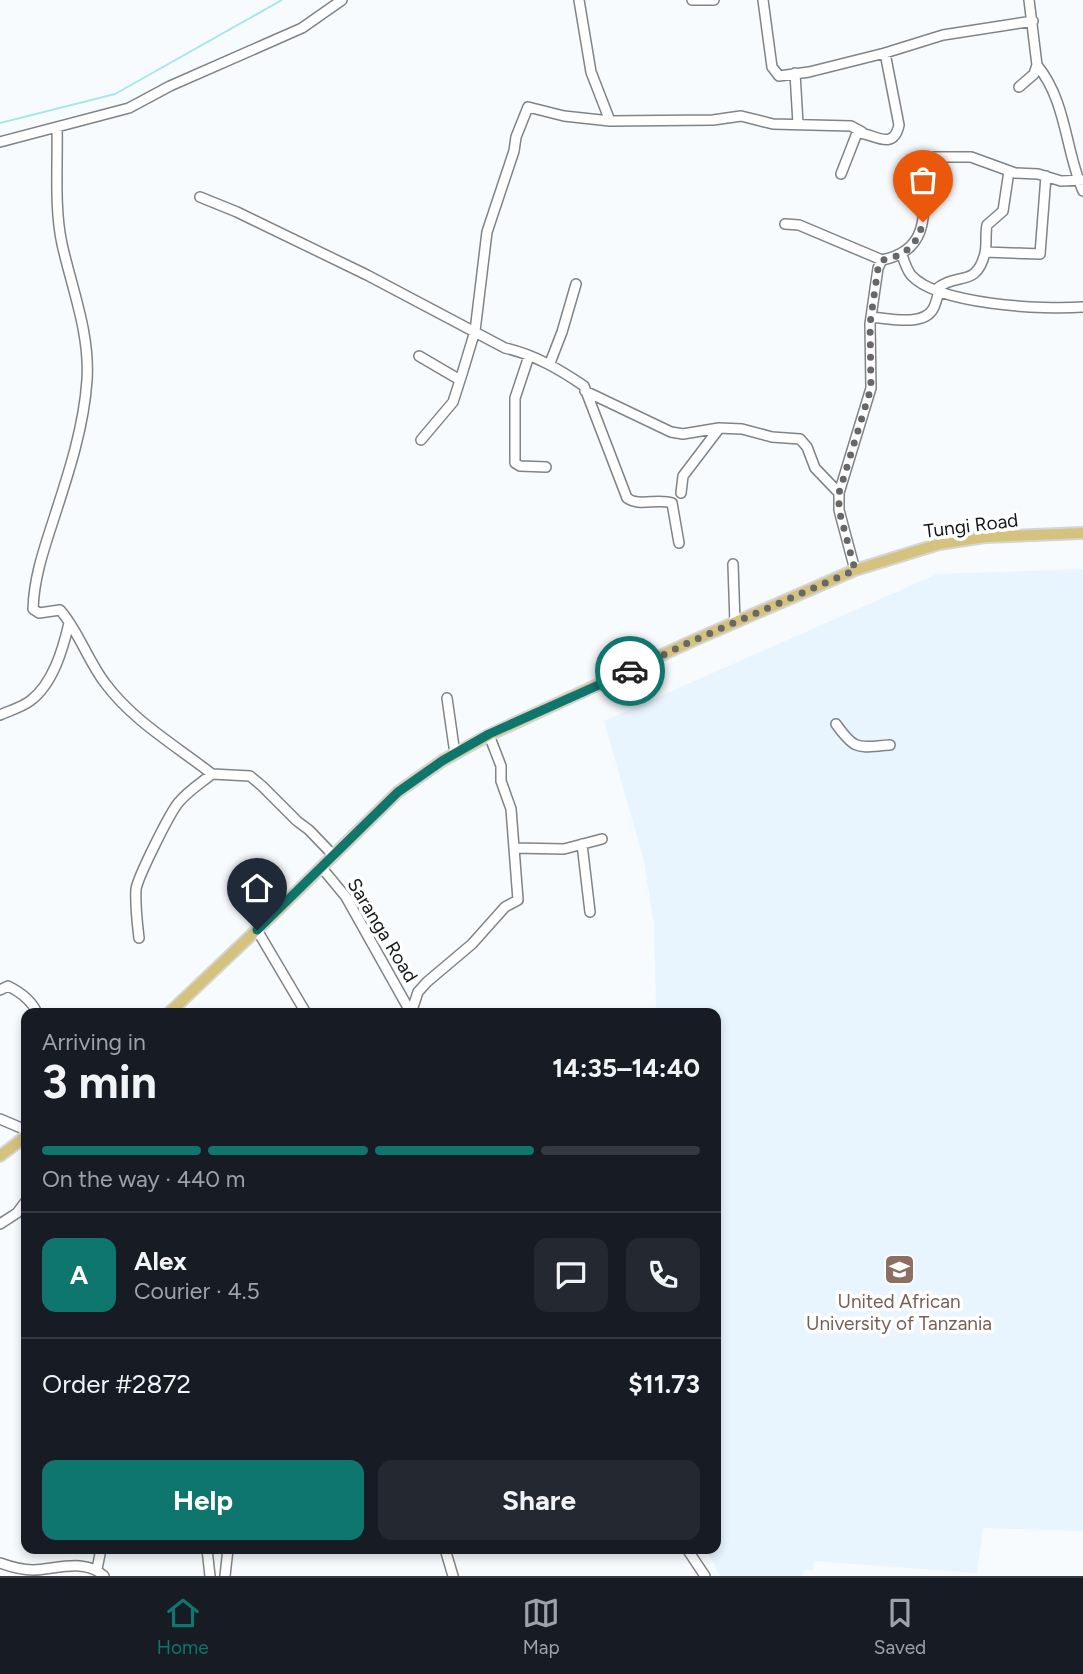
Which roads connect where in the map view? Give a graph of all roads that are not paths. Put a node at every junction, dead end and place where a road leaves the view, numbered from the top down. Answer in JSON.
{"nodes":[{"id":1,"x":342,"y":0,"type":"edge"},
{"id":2,"x":579,"y":0,"type":"edge"},
{"id":3,"x":692,"y":0,"type":"edge"},
{"id":4,"x":715,"y":0,"type":"edge"},
{"id":5,"x":763,"y":0,"type":"edge"},
{"id":6,"x":1029,"y":0,"type":"edge"},
{"id":7,"x":1032,"y":21,"type":"junction"},
{"id":8,"x":884,"y":53,"type":"junction"},
{"id":9,"x":1037,"y":65,"type":"junction"},
{"id":10,"x":795,"y":74,"type":"junction"},
{"id":11,"x":1020,"y":86,"type":"dead end"},
{"id":12,"x":610,"y":121,"type":"junction"},
{"id":13,"x":798,"y":124,"type":"junction"},
{"id":14,"x":57,"y":127,"type":"junction"},
{"id":15,"x":862,"y":132,"type":"junction"},
{"id":16,"x":0,"y":142,"type":"edge"},
{"id":17,"x":1009,"y":171,"type":"junction"},
{"id":18,"x":841,"y":174,"type":"dead end"},
{"id":19,"x":1046,"y":176,"type":"junction"},
{"id":20,"x":1081,"y":177,"type":"edge"},
{"id":21,"x":1083,"y":191,"type":"edge"},
{"id":22,"x":200,"y":197,"type":"dead end"},
{"id":23,"x":785,"y":224,"type":"dead end"},
{"id":24,"x":985,"y":252,"type":"junction"},
{"id":25,"x":902,"y":255,"type":"junction"},
{"id":26,"x":882,"y":260,"type":"junction"},
{"id":27,"x":576,"y":284,"type":"dead end"},
{"id":28,"x":937,"y":291,"type":"junction"},
{"id":29,"x":1083,"y":307,"type":"edge"},
{"id":30,"x":871,"y":317,"type":"junction"},
{"id":31,"x":475,"y":331,"type":"junction"},
{"id":32,"x":419,"y":356,"type":"dead end"},
{"id":33,"x":530,"y":356,"type":"junction"},
{"id":34,"x":550,"y":363,"type":"junction"},
{"id":35,"x":460,"y":380,"type":"junction"},
{"id":36,"x":585,"y":391,"type":"junction"},
{"id":37,"x":719,"y":428,"type":"junction"},
{"id":38,"x":421,"y":440,"type":"dead end"},
{"id":39,"x":546,"y":467,"type":"dead end"},
{"id":40,"x":681,"y":493,"type":"dead end"},
{"id":41,"x":839,"y":493,"type":"junction"},
{"id":42,"x":1083,"y":533,"type":"edge"},
{"id":43,"x":679,"y":542,"type":"dead end"},
{"id":44,"x":733,"y":564,"type":"dead end"},
{"id":45,"x":855,"y":570,"type":"junction"},
{"id":46,"x":69,"y":623,"type":"junction"},
{"id":47,"x":735,"y":623,"type":"junction"},
{"id":48,"x":447,"y":698,"type":"dead end"},
{"id":49,"x":0,"y":715,"type":"edge"},
{"id":50,"x":836,"y":723,"type":"dead end"},
{"id":51,"x":489,"y":734,"type":"junction"},
{"id":52,"x":890,"y":745,"type":"dead end"},
{"id":53,"x":455,"y":754,"type":"junction"},
{"id":54,"x":212,"y":774,"type":"junction"},
{"id":55,"x":602,"y":839,"type":"dead end"},
{"id":56,"x":582,"y":844,"type":"junction"},
{"id":57,"x":515,"y":848,"type":"junction"},
{"id":58,"x":334,"y":856,"type":"junction"},
{"id":59,"x":321,"y":868,"type":"junction"},
{"id":60,"x":590,"y":912,"type":"dead end"},
{"id":61,"x":257,"y":930,"type":"junction"},
{"id":62,"x":139,"y":937,"type":"dead end"},
{"id":63,"x":0,"y":990,"type":"edge"},
{"id":64,"x":35,"y":1008,"type":"edge"},
{"id":65,"x":174,"y":1008,"type":"edge"},
{"id":66,"x":303,"y":1008,"type":"edge"},
{"id":67,"x":408,"y":1008,"type":"edge"},
{"id":68,"x":413,"y":1008,"type":"edge"},
{"id":69,"x":0,"y":1119,"type":"edge"},
{"id":70,"x":21,"y":1128,"type":"edge"},
{"id":71,"x":21,"y":1140,"type":"edge"},
{"id":72,"x":0,"y":1156,"type":"edge"},
{"id":73,"x":21,"y":1208,"type":"edge"},
{"id":74,"x":0,"y":1224,"type":"edge"},
{"id":75,"x":101,"y":1554,"type":"edge"},
{"id":76,"x":208,"y":1554,"type":"edge"},
{"id":77,"x":227,"y":1554,"type":"edge"},
{"id":78,"x":446,"y":1554,"type":"edge"},
{"id":79,"x":690,"y":1554,"type":"edge"},
{"id":80,"x":0,"y":1563,"type":"edge"},
{"id":81,"x":101,"y":1573,"type":"edge"},
{"id":82,"x":210,"y":1576,"type":"edge"},
{"id":83,"x":225,"y":1576,"type":"edge"},
{"id":84,"x":453,"y":1576,"type":"edge"},
{"id":85,"x":705,"y":1576,"type":"edge"}],
"edges":[{"from":1,"to":14,"type":"street"},
{"from":2,"to":12,"type":"street"},
{"from":3,"to":4,"type":"street"},
{"from":5,"to":10,"type":"street"},
{"from":6,"to":7,"type":"street"},
{"from":7,"to":8,"type":"street"},
{"from":7,"to":9,"type":"street"},
{"from":8,"to":10,"type":"street"},
{"from":8,"to":15,"type":"street"},
{"from":9,"to":11,"type":"street"},
{"from":9,"to":20,"type":"street"},
{"from":10,"to":13,"type":"street"},
{"from":12,"to":13,"type":"street"},
{"from":12,"to":31,"type":"street"},
{"from":13,"to":15,"type":"street"},
{"from":14,"to":16,"type":"street"},
{"from":14,"to":46,"type":"street"},
{"from":15,"to":18,"type":"street"},
{"from":17,"to":19,"type":"street"},
{"from":17,"to":24,"type":"street"},
{"from":17,"to":25,"type":"street"},
{"from":19,"to":20,"type":"street"},
{"from":19,"to":24,"type":"street"},
{"from":20,"to":21,"type":"street"},
{"from":22,"to":31,"type":"street"},
{"from":23,"to":26,"type":"street"},
{"from":24,"to":28,"type":"street"},
{"from":25,"to":26,"type":"street"},
{"from":25,"to":28,"type":"street"},
{"from":26,"to":30,"type":"street"},
{"from":27,"to":34,"type":"street"},
{"from":28,"to":29,"type":"street"},
{"from":28,"to":30,"type":"street"},
{"from":30,"to":41,"type":"street"},
{"from":31,"to":33,"type":"street"},
{"from":31,"to":35,"type":"street"},
{"from":32,"to":35,"type":"street"},
{"from":33,"to":34,"type":"street"},
{"from":33,"to":39,"type":"street"},
{"from":34,"to":36,"type":"street"},
{"from":35,"to":38,"type":"street"},
{"from":36,"to":37,"type":"street"},
{"from":36,"to":43,"type":"street"},
{"from":37,"to":40,"type":"street"},
{"from":37,"to":41,"type":"street"},
{"from":41,"to":45,"type":"street"},
{"from":42,"to":45,"type":"main road","name":"Tungi Road"},
{"from":44,"to":47,"type":"street"},
{"from":45,"to":47,"type":"main road","name":"Tungi Road"},
{"from":46,"to":49,"type":"street"},
{"from":46,"to":54,"type":"street"},
{"from":47,"to":51,"type":"main road","name":"Tungi Road"},
{"from":48,"to":53,"type":"street"},
{"from":50,"to":52,"type":"street"},
{"from":51,"to":53,"type":"main road","name":"Tungi Road"},
{"from":51,"to":57,"type":"street"},
{"from":53,"to":58,"type":"main road","name":"Tungi Road"},
{"from":54,"to":58,"type":"street"},
{"from":54,"to":62,"type":"street"},
{"from":55,"to":56,"type":"street"},
{"from":56,"to":57,"type":"street"},
{"from":56,"to":60,"type":"street"},
{"from":57,"to":68,"type":"street"},
{"from":58,"to":59,"type":"main road","name":"Tungi Road"},
{"from":59,"to":61,"type":"main road","name":"Tungi Road"},
{"from":59,"to":67,"type":"street","name":"Saranga Road"},
{"from":61,"to":65,"type":"main road","name":"Tungi Road"},
{"from":61,"to":66,"type":"street"},
{"from":63,"to":64,"type":"street"},
{"from":69,"to":70,"type":"street"},
{"from":71,"to":72,"type":"main road"},
{"from":73,"to":74,"type":"street"},
{"from":75,"to":81,"type":"street"},
{"from":76,"to":82,"type":"street"},
{"from":77,"to":83,"type":"street"},
{"from":78,"to":84,"type":"street"},
{"from":79,"to":85,"type":"street"},
{"from":80,"to":81,"type":"street"}]}
